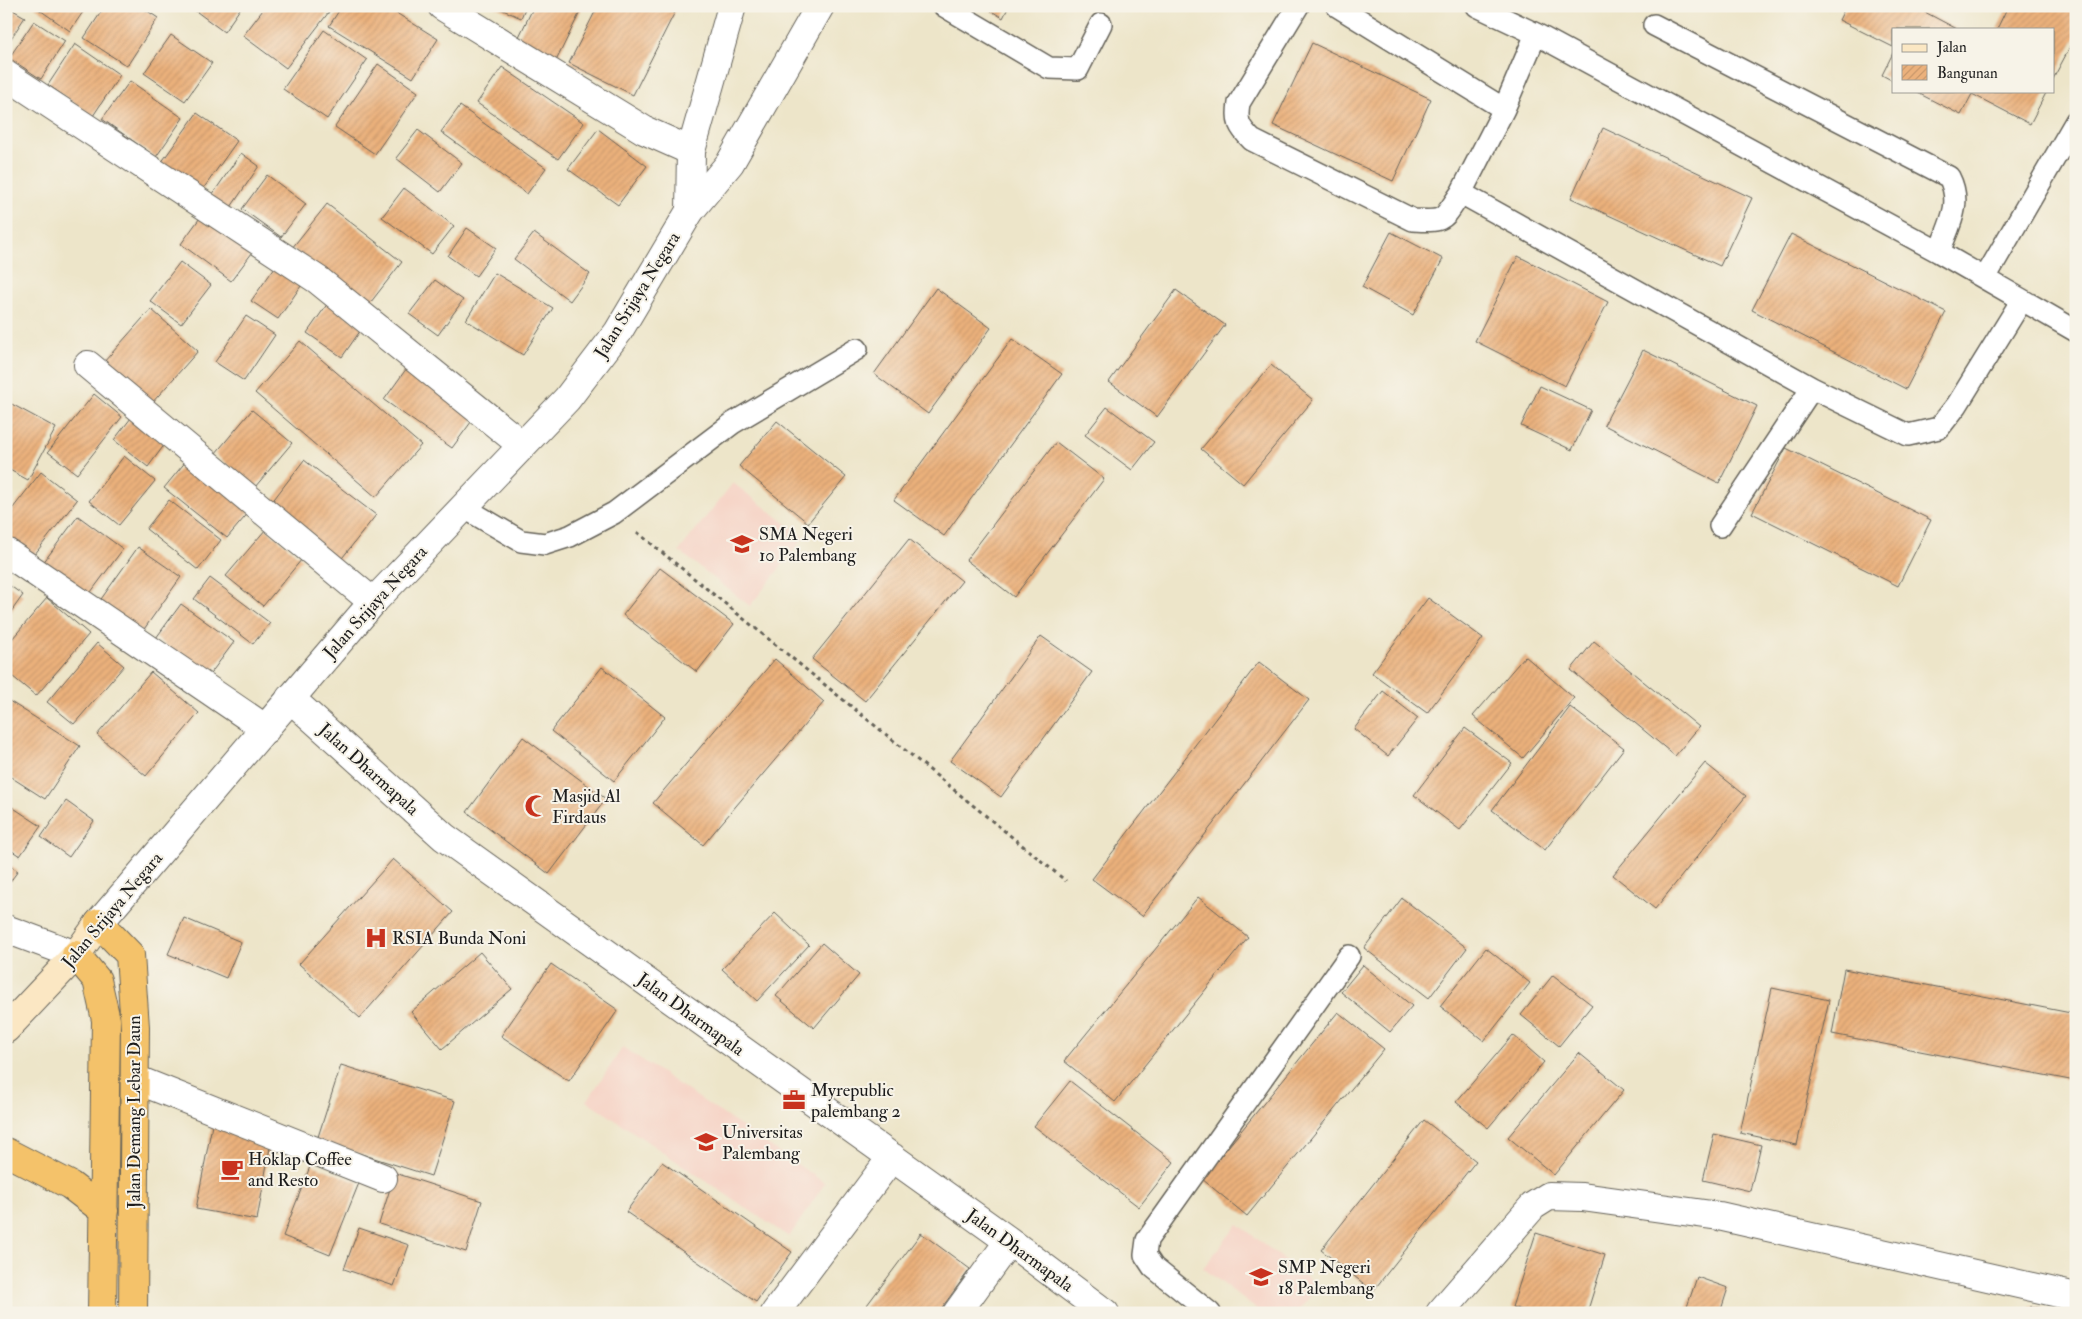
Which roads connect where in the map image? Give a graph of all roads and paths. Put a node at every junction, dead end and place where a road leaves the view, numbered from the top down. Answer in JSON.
{"nodes":[{"id":1,"x":442,"y":6,"type":"edge"},
{"id":2,"x":732,"y":6,"type":"edge"},
{"id":3,"x":820,"y":6,"type":"edge"},
{"id":4,"x":944,"y":6,"type":"edge"},
{"id":5,"x":1298,"y":6,"type":"edge"},
{"id":6,"x":1337,"y":6,"type":"edge"},
{"id":7,"x":1478,"y":6,"type":"edge"},
{"id":8,"x":1101,"y":24,"type":"dead end"},
{"id":9,"x":1654,"y":25,"type":"dead end"},
{"id":10,"x":1536,"y":34,"type":"junction"},
{"id":11,"x":6,"y":75,"type":"edge"},
{"id":12,"x":1504,"y":109,"type":"junction"},
{"id":13,"x":2076,"y":121,"type":"edge"},
{"id":14,"x":691,"y":151,"type":"junction"},
{"id":15,"x":1461,"y":193,"type":"junction"},
{"id":16,"x":690,"y":212,"type":"junction"},
{"id":17,"x":1939,"y":252,"type":"junction"},
{"id":18,"x":1985,"y":278,"type":"junction"},
{"id":19,"x":2022,"y":300,"type":"junction"},
{"id":20,"x":2076,"y":331,"type":"edge"},
{"id":21,"x":856,"y":349,"type":"dead end"},
{"id":22,"x":88,"y":366,"type":"dead end"},
{"id":23,"x":1812,"y":388,"type":"junction"},
{"id":24,"x":522,"y":445,"type":"junction"},
{"id":25,"x":463,"y":507,"type":"junction"},
{"id":26,"x":614,"y":513,"type":"junction"},
{"id":27,"x":1720,"y":526,"type":"dead end"},
{"id":28,"x":6,"y":552,"type":"edge"},
{"id":29,"x":373,"y":602,"type":"junction"},
{"id":30,"x":290,"y":698,"type":"junction"},
{"id":31,"x":266,"y":729,"type":"junction"},
{"id":32,"x":1066,"y":881,"type":"dead end"},
{"id":33,"x":99,"y":923,"type":"junction"},
{"id":34,"x":6,"y":930,"type":"edge"},
{"id":35,"x":76,"y":954,"type":"junction"},
{"id":36,"x":1349,"y":956,"type":"dead end"},
{"id":37,"x":6,"y":1029,"type":"edge"},
{"id":38,"x":135,"y":1079,"type":"junction"},
{"id":39,"x":6,"y":1152,"type":"edge"},
{"id":40,"x":892,"y":1158,"type":"junction"},
{"id":41,"x":383,"y":1178,"type":"dead end"},
{"id":42,"x":104,"y":1211,"type":"junction"},
{"id":43,"x":1009,"y":1241,"type":"junction"},
{"id":44,"x":2076,"y":1297,"type":"edge"},
{"id":45,"x":102,"y":1313,"type":"edge"},
{"id":46,"x":133,"y":1313,"type":"edge"},
{"id":47,"x":775,"y":1313,"type":"edge"},
{"id":48,"x":957,"y":1313,"type":"edge"},
{"id":49,"x":1105,"y":1313,"type":"edge"},
{"id":50,"x":1210,"y":1313,"type":"edge"},
{"id":51,"x":1440,"y":1313,"type":"edge"}],
"edges":[{"from":1,"to":14,"type":"street"},
{"from":2,"to":14,"type":"street"},
{"from":3,"to":16,"type":"street","name":"Jalan Srijaya Negara"},
{"from":4,"to":8,"type":"lane"},
{"from":5,"to":15,"type":"lane"},
{"from":6,"to":12,"type":"lane"},
{"from":7,"to":10,"type":"lane"},
{"from":9,"to":17,"type":"lane"},
{"from":10,"to":12,"type":"lane"},
{"from":10,"to":17,"type":"lane"},
{"from":11,"to":24,"type":"street"},
{"from":12,"to":15,"type":"lane"},
{"from":13,"to":18,"type":"lane"},
{"from":14,"to":16,"type":"street"},
{"from":15,"to":23,"type":"lane"},
{"from":16,"to":24,"type":"street","name":"Jalan Srijaya Negara"},
{"from":17,"to":18,"type":"lane"},
{"from":18,"to":19,"type":"lane"},
{"from":19,"to":20,"type":"lane"},
{"from":19,"to":23,"type":"lane"},
{"from":21,"to":26,"type":"lane"},
{"from":22,"to":29,"type":"street"},
{"from":23,"to":27,"type":"lane"},
{"from":24,"to":25,"type":"street","name":"Jalan Srijaya Negara"},
{"from":25,"to":26,"type":"lane"},
{"from":25,"to":29,"type":"street","name":"Jalan Srijaya Negara"},
{"from":26,"to":32,"type":"path"},
{"from":28,"to":31,"type":"street"},
{"from":29,"to":30,"type":"street","name":"Jalan Srijaya Negara"},
{"from":30,"to":31,"type":"street","name":"Jalan Srijaya Negara"},
{"from":30,"to":40,"type":"street","name":"Jalan Dharmapala"},
{"from":31,"to":33,"type":"street","name":"Jalan Srijaya Negara"},
{"from":33,"to":35,"type":"main road","name":"Jalan Srijaya Negara"},
{"from":33,"to":38,"type":"highway","name":"Jalan Demang Lebar Daun"},
{"from":34,"to":35,"type":"street"},
{"from":35,"to":37,"type":"main road","name":"Jalan Srijaya Negara"},
{"from":35,"to":42,"type":"highway","name":"Jalan Demang Lebar Daun"},
{"from":36,"to":50,"type":"lane"},
{"from":38,"to":41,"type":"street"},
{"from":38,"to":46,"type":"highway","name":"Jalan Demang Lebar Daun"},
{"from":39,"to":42,"type":"highway"},
{"from":40,"to":43,"type":"street","name":"Jalan Dharmapala"},
{"from":40,"to":47,"type":"street"},
{"from":42,"to":45,"type":"highway","name":"Jalan Demang Lebar Daun"},
{"from":43,"to":48,"type":"street"},
{"from":43,"to":49,"type":"street","name":"Jalan Dharmapala"},
{"from":44,"to":51,"type":"street"}]}
